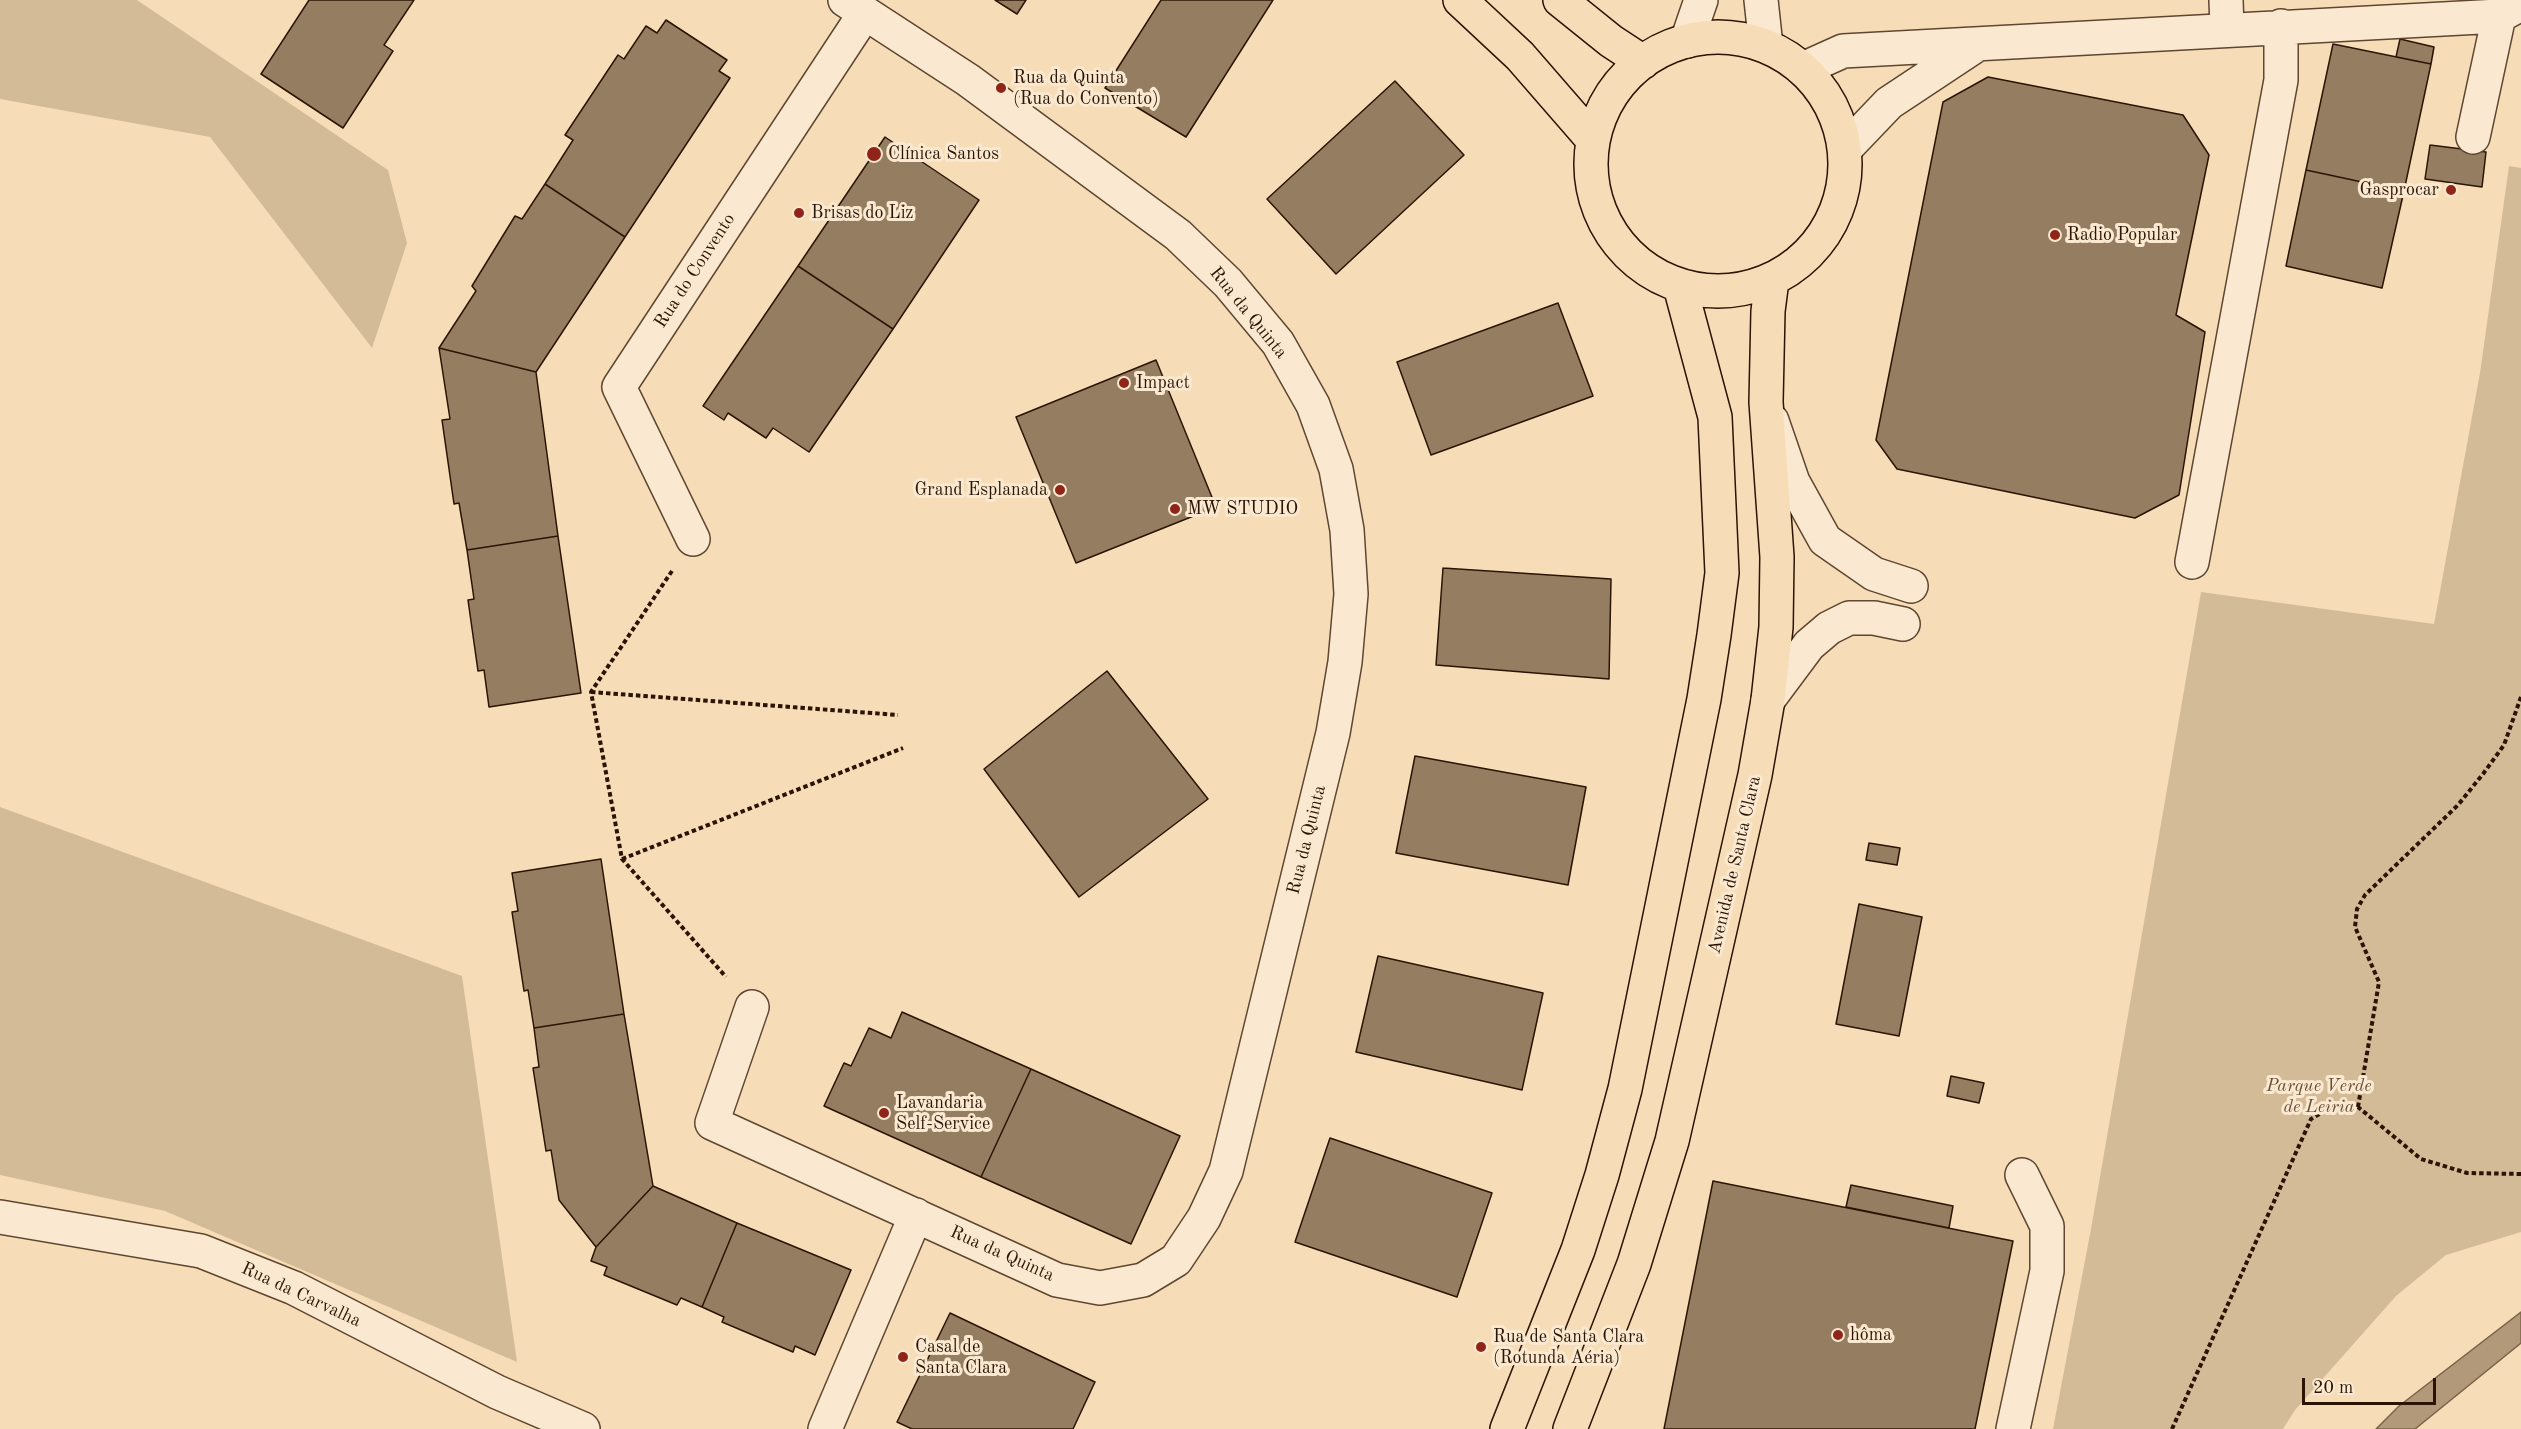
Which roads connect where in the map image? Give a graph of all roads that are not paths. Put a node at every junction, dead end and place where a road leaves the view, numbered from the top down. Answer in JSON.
{"nodes":[{"id":1,"x":1460,"y":0,"type":"edge"},
{"id":2,"x":1560,"y":0,"type":"edge"},
{"id":3,"x":1701,"y":0,"type":"edge"},
{"id":4,"x":1761,"y":0,"type":"edge"},
{"id":5,"x":855,"y":7,"type":"edge"},
{"id":6,"x":2510,"y":10,"type":"edge"},
{"id":7,"x":2227,"y":15,"type":"edge"},
{"id":8,"x":2281,"y":26,"type":"junction"},
{"id":9,"x":1687,"y":41,"type":"junction"},
{"id":10,"x":1766,"y":46,"type":"junction"},
{"id":11,"x":1975,"y":46,"type":"junction"},
{"id":12,"x":1643,"y":62,"type":"junction"},
{"id":13,"x":1803,"y":69,"type":"junction"},
{"id":14,"x":2473,"y":137,"type":"dead end"},
{"id":15,"x":1593,"y":140,"type":"junction"},
{"id":16,"x":1845,"y":149,"type":"junction"},
{"id":17,"x":1772,"y":280,"type":"junction"},
{"id":18,"x":1680,"y":286,"type":"junction"},
{"id":19,"x":1766,"y":402,"type":"junction"},
{"id":20,"x":693,"y":539,"type":"road end"},
{"id":21,"x":2192,"y":562,"type":"dead end"},
{"id":22,"x":1911,"y":586,"type":"dead end"},
{"id":23,"x":1903,"y":624,"type":"dead end"},
{"id":24,"x":1768,"y":700,"type":"junction"},
{"id":25,"x":752,"y":1007,"type":"road end"},
{"id":26,"x":2022,"y":1175,"type":"dead end"},
{"id":27,"x":916,"y":1215,"type":"junction"},
{"id":28,"x":0,"y":1217,"type":"edge"},
{"id":29,"x":583,"y":1429,"type":"edge"},
{"id":30,"x":825,"y":1429,"type":"edge"},
{"id":31,"x":1507,"y":1429,"type":"edge"},
{"id":32,"x":1570,"y":1429,"type":"edge"},
{"id":33,"x":2013,"y":1429,"type":"edge"}],
"edges":[{"from":1,"to":15,"type":"main road"},
{"from":2,"to":12,"type":"main road"},
{"from":3,"to":9,"type":"street"},
{"from":4,"to":10,"type":"street"},
{"from":5,"to":20,"type":"street","name":"Rua do Convento"},
{"from":5,"to":27,"type":"street","name":"Rua da Quinta"},
{"from":6,"to":8,"type":"street"},
{"from":6,"to":14,"type":"street"},
{"from":7,"to":8,"type":"street"},
{"from":7,"to":11,"type":"street"},
{"from":8,"to":21,"type":"street"},
{"from":9,"to":10,"type":"main road"},
{"from":9,"to":12,"type":"main road"},
{"from":10,"to":13,"type":"main road"},
{"from":11,"to":13,"type":"street"},
{"from":11,"to":16,"type":"street"},
{"from":12,"to":15,"type":"main road"},
{"from":13,"to":16,"type":"main road"},
{"from":15,"to":18,"type":"main road"},
{"from":16,"to":17,"type":"main road"},
{"from":17,"to":18,"type":"main road"},
{"from":17,"to":19,"type":"main road","name":"Avenida de Santa Clara"},
{"from":18,"to":31,"type":"main road"},
{"from":19,"to":22,"type":"street"},
{"from":19,"to":24,"type":"main road","name":"Avenida de Santa Clara"},
{"from":23,"to":24,"type":"street"},
{"from":24,"to":32,"type":"main road","name":"Avenida de Santa Clara"},
{"from":25,"to":27,"type":"street","name":"Rua da Quinta"},
{"from":26,"to":33,"type":"street"},
{"from":27,"to":30,"type":"street"},
{"from":28,"to":29,"type":"street","name":"Rua da Carvalha"}]}
